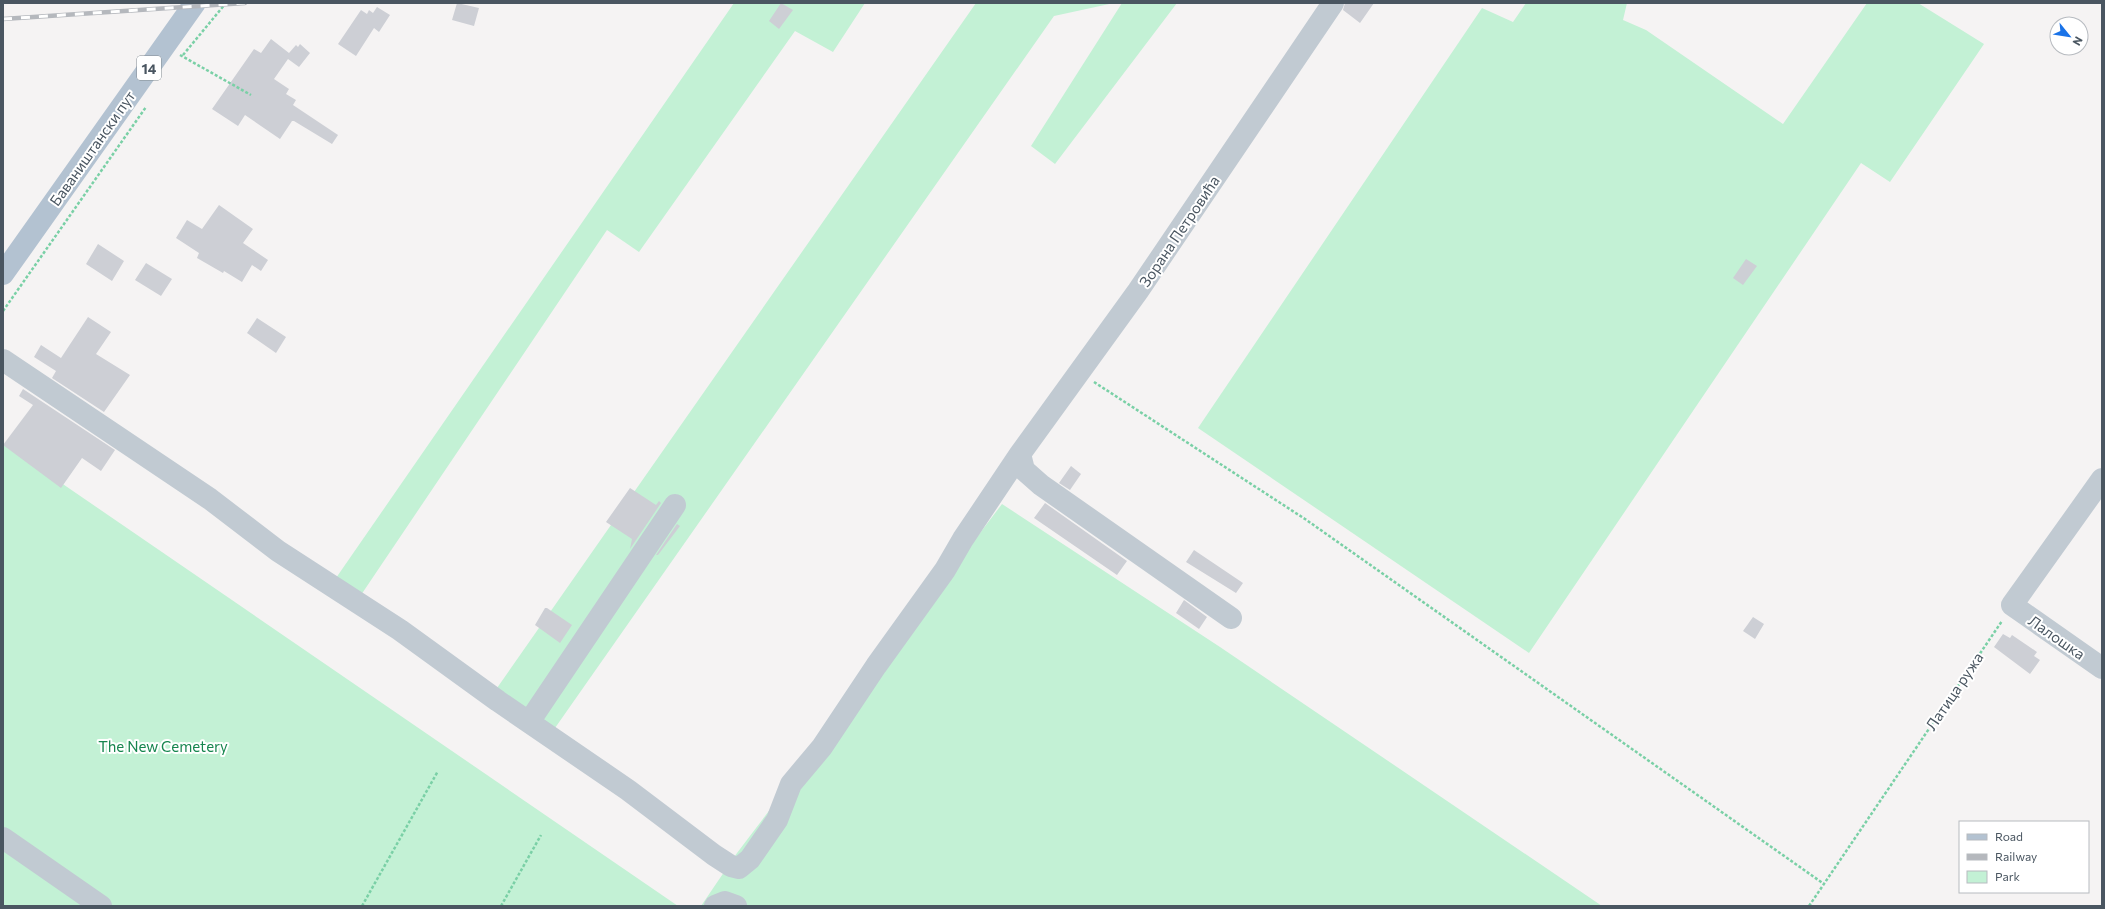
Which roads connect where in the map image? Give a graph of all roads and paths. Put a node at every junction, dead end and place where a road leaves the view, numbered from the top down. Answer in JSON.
{"nodes":[{"id":1,"x":195,"y":3,"type":"edge"},
{"id":2,"x":226,"y":3,"type":"edge"},
{"id":3,"x":1333,"y":3,"type":"edge"},
{"id":4,"x":174,"y":55,"type":"junction"},
{"id":5,"x":251,"y":95,"type":"dead end"},
{"id":6,"x":150,"y":102,"type":"dead end"},
{"id":7,"x":3,"y":274,"type":"edge"},
{"id":8,"x":3,"y":311,"type":"edge"},
{"id":9,"x":3,"y":360,"type":"edge"},
{"id":10,"x":1080,"y":373,"type":"junction"},
{"id":11,"x":1020,"y":454,"type":"junction"},
{"id":12,"x":2102,"y":479,"type":"edge"},
{"id":13,"x":675,"y":505,"type":"dead end"},
{"id":14,"x":2012,"y":606,"type":"junction"},
{"id":15,"x":1231,"y":618,"type":"dead end"},
{"id":16,"x":2102,"y":668,"type":"edge"},
{"id":17,"x":529,"y":722,"type":"junction"},
{"id":18,"x":438,"y":771,"type":"dead end"},
{"id":19,"x":541,"y":834,"type":"dead end"},
{"id":20,"x":3,"y":838,"type":"edge"},
{"id":21,"x":1824,"y":884,"type":"junction"},
{"id":22,"x":101,"y":906,"type":"edge"},
{"id":23,"x":362,"y":906,"type":"edge"},
{"id":24,"x":501,"y":906,"type":"edge"},
{"id":25,"x":715,"y":906,"type":"edge"},
{"id":26,"x":736,"y":906,"type":"edge"},
{"id":27,"x":1809,"y":906,"type":"edge"}],
"edges":[{"from":1,"to":4,"type":"main road","name":"Баваништански пут","number":"14"},
{"from":2,"to":4,"type":"path"},
{"from":3,"to":10,"type":"street","name":"Зорана Петровића"},
{"from":4,"to":5,"type":"path"},
{"from":4,"to":7,"type":"main road","name":"Баваништански пут","number":"14"},
{"from":6,"to":8,"type":"path"},
{"from":9,"to":17,"type":"street"},
{"from":10,"to":11,"type":"street","name":"Зорана Петровића"},
{"from":10,"to":21,"type":"path"},
{"from":11,"to":15,"type":"street"},
{"from":11,"to":17,"type":"street","name":"Зорана Петровића"},
{"from":12,"to":14,"type":"street"},
{"from":13,"to":17,"type":"street"},
{"from":14,"to":16,"type":"street","name":"Лалошка"},
{"from":14,"to":21,"type":"path","name":"Латица ружа"},
{"from":18,"to":23,"type":"path"},
{"from":19,"to":24,"type":"path"},
{"from":20,"to":22,"type":"street"},
{"from":21,"to":27,"type":"path","name":"Латица ружа"},
{"from":25,"to":26,"type":"street"}]}
